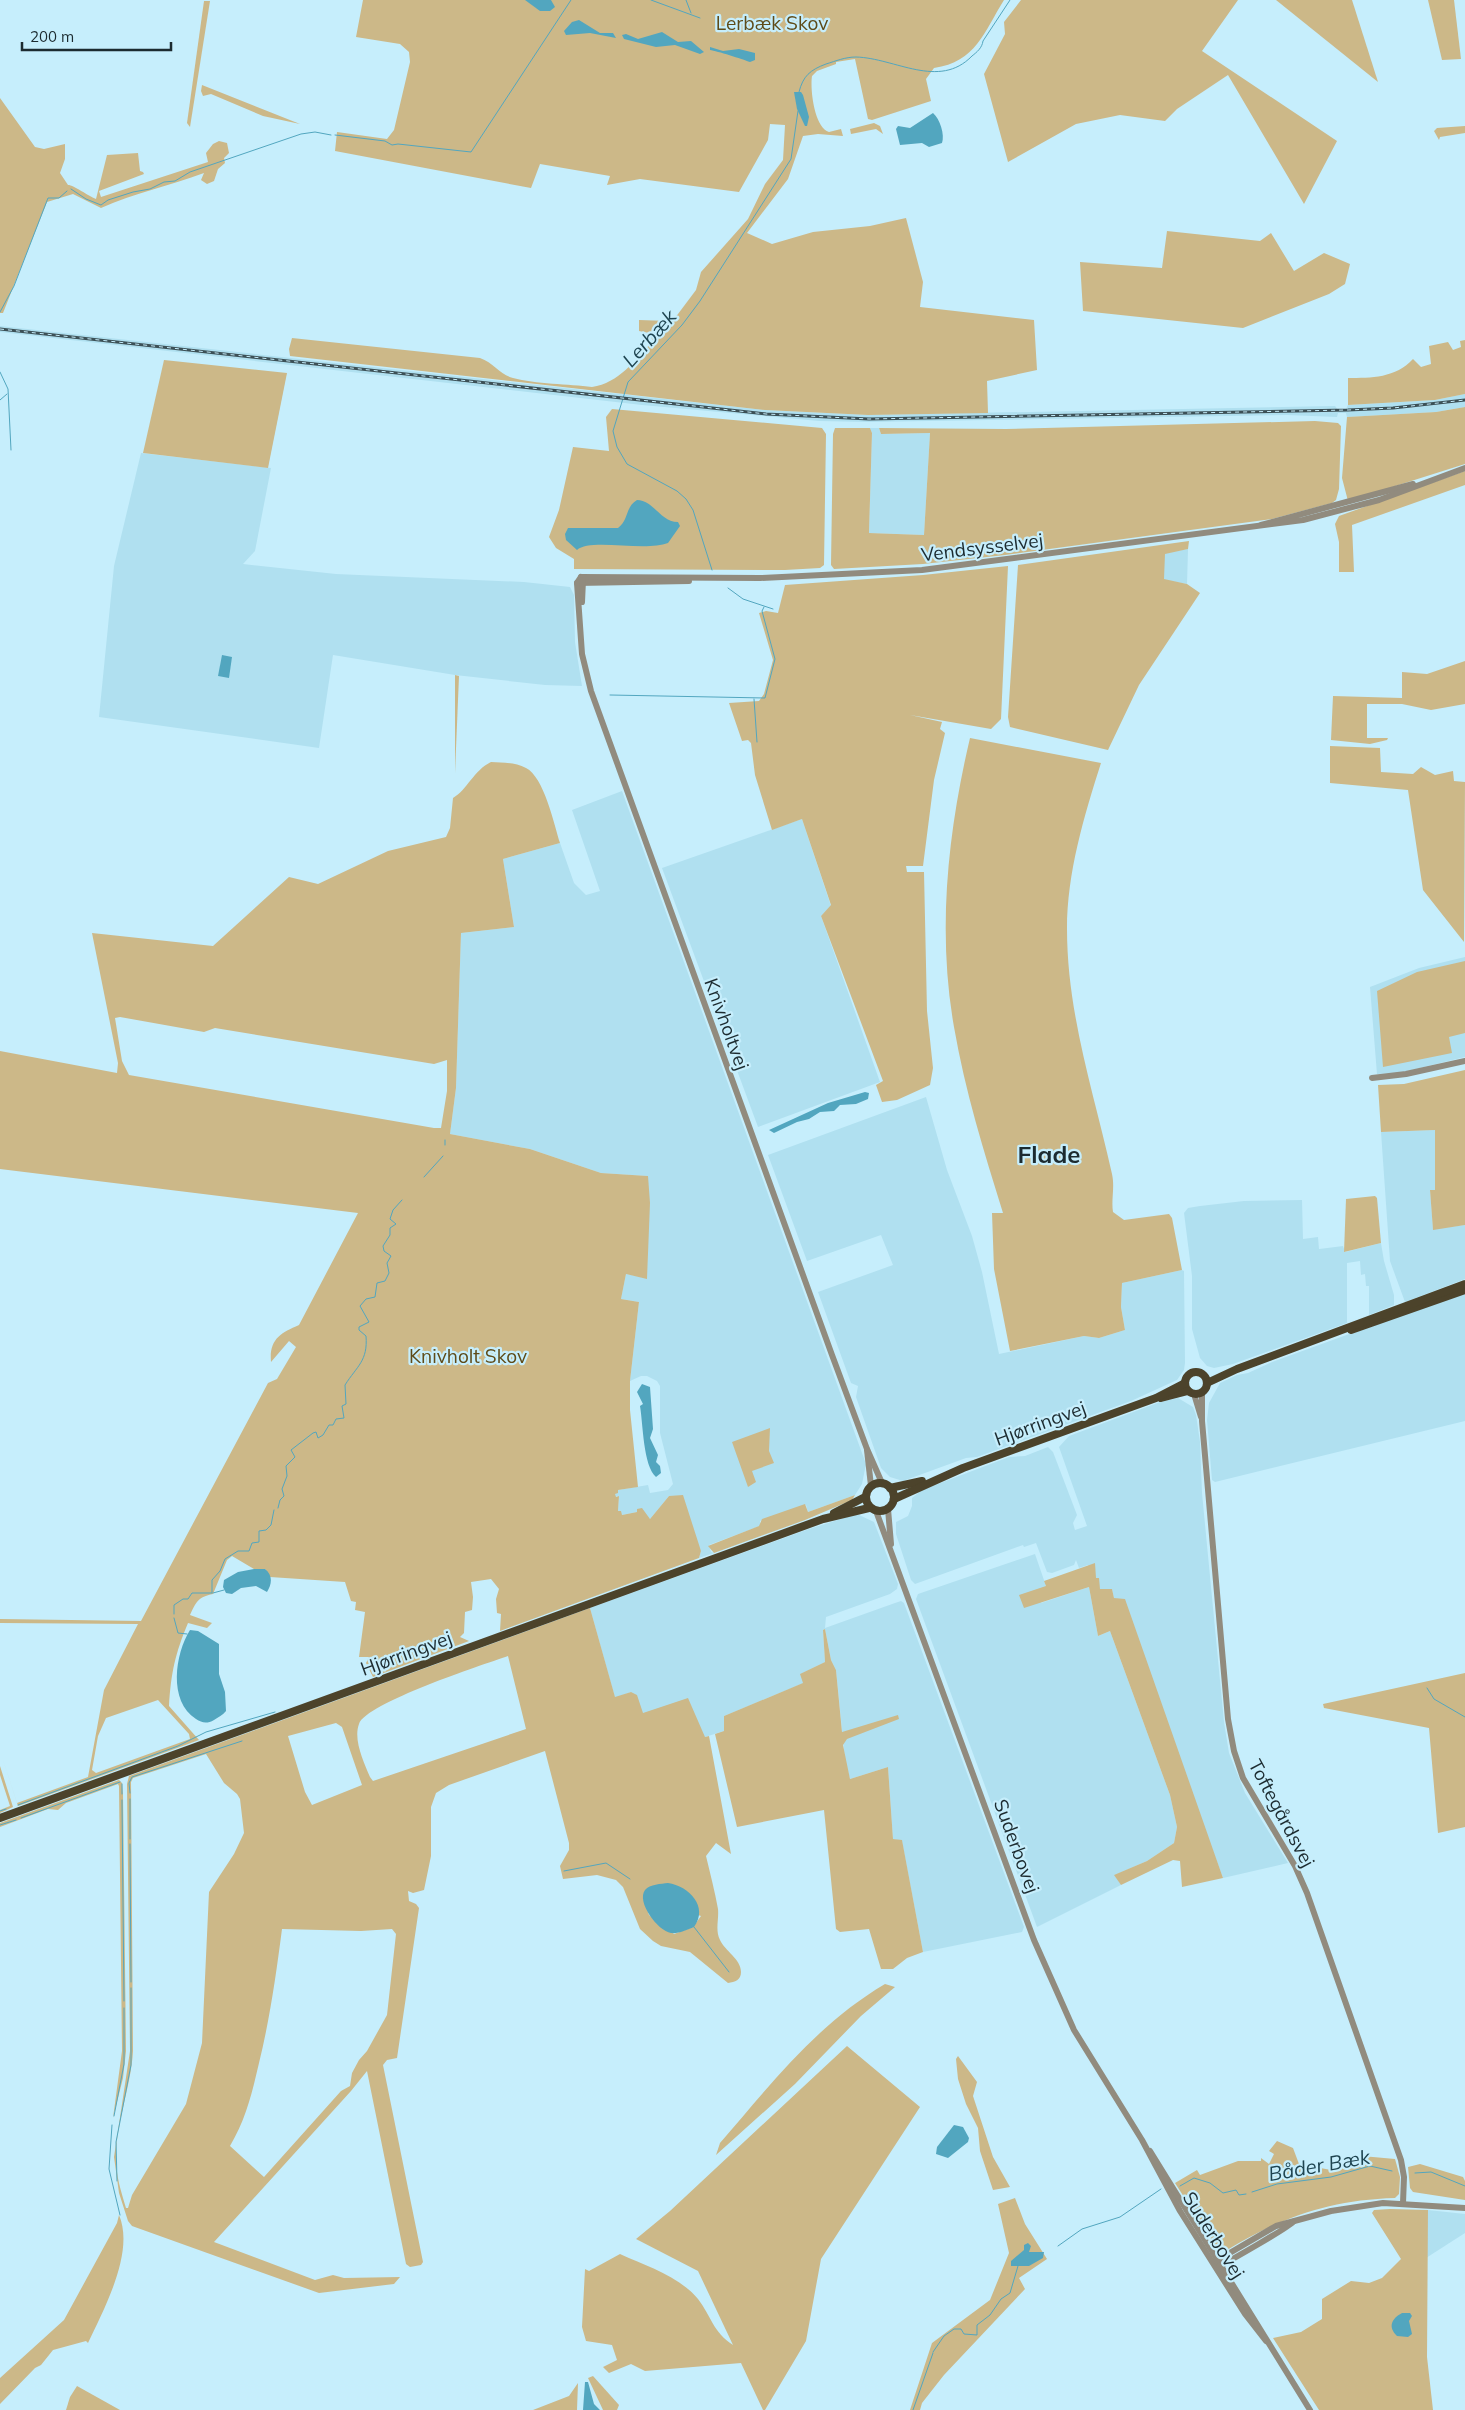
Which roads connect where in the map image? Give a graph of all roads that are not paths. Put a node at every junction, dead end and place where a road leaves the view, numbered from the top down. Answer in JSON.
{"nodes":[{"id":1,"x":1465,"y":468,"type":"edge"},
{"id":2,"x":581,"y":581,"type":"joint"},
{"id":3,"x":1465,"y":1061,"type":"edge"},
{"id":4,"x":1372,"y":1078,"type":"dead end"},
{"id":5,"x":1465,"y":1284,"type":"edge"},
{"id":6,"x":1465,"y":1290,"type":"edge"},
{"id":7,"x":1330,"y":1335,"type":"junction"},
{"id":8,"x":1206,"y":1379,"type":"junction"},
{"id":9,"x":1185,"y":1383,"type":"junction"},
{"id":10,"x":1195,"y":1392,"type":"junction"},
{"id":11,"x":1156,"y":1398,"type":"junction"},
{"id":12,"x":867,"y":1449,"type":"junction"},
{"id":13,"x":936,"y":1478,"type":"junction"},
{"id":14,"x":882,"y":1483,"type":"junction"},
{"id":15,"x":871,"y":1486,"type":"junction"},
{"id":16,"x":890,"y":1488,"type":"junction"},
{"id":17,"x":865,"y":1497,"type":"junction"},
{"id":18,"x":894,"y":1499,"type":"junction"},
{"id":19,"x":873,"y":1509,"type":"junction"},
{"id":20,"x":888,"y":1509,"type":"junction"},
{"id":21,"x":824,"y":1518,"type":"junction"},
{"id":22,"x":891,"y":1550,"type":"junction"},
{"id":23,"x":0,"y":1818,"type":"edge"},
{"id":24,"x":1403,"y":2203,"type":"junction"},
{"id":25,"x":1465,"y":2208,"type":"edge"},
{"id":26,"x":1218,"y":2264,"type":"junction"},
{"id":27,"x":1310,"y":2410,"type":"edge"}],
"edges":[{"from":1,"to":2,"type":"street","name":"Vendsysselvej"},
{"from":2,"to":12,"type":"street","name":"Knivholtvej"},
{"from":3,"to":4,"type":"street"},
{"from":5,"to":7,"type":"main road"},
{"from":6,"to":7,"type":"main road"},
{"from":7,"to":8,"type":"main road"},
{"from":8,"to":9,"type":"main road","name":"Hjørringvej"},
{"from":8,"to":10,"type":"main road"},
{"from":9,"to":10,"type":"main road"},
{"from":9,"to":11,"type":"main road","name":"Hjørringvej"},
{"from":10,"to":11,"type":"main road","name":"Hjørringvej"},
{"from":10,"to":24,"type":"street","name":"Toftegårdsvej"},
{"from":11,"to":13,"type":"main road","name":"Hjørringvej"},
{"from":12,"to":14,"type":"street","name":"Knivholtvej"},
{"from":12,"to":15,"type":"street","name":"Knivholtvej"},
{"from":13,"to":16,"type":"main road","name":"Hjørringvej"},
{"from":13,"to":18,"type":"main road","name":"Hjørringvej"},
{"from":14,"to":15,"type":"main road"},
{"from":14,"to":16,"type":"main road"},
{"from":15,"to":17,"type":"main road"},
{"from":16,"to":18,"type":"main road"},
{"from":17,"to":19,"type":"main road"},
{"from":17,"to":21,"type":"main road","name":"Hjørringvej"},
{"from":18,"to":20,"type":"main road"},
{"from":19,"to":20,"type":"main road"},
{"from":19,"to":21,"type":"main road","name":"Hjørringvej"},
{"from":19,"to":22,"type":"street","name":"Suderbovej"},
{"from":20,"to":22,"type":"street","name":"Suderbovej"},
{"from":21,"to":23,"type":"main road","name":"Hjørringvej"},
{"from":22,"to":26,"type":"street","name":"Suderbovej"},
{"from":24,"to":25,"type":"street"},
{"from":24,"to":26,"type":"street"},
{"from":26,"to":27,"type":"street","name":"Suderbovej"}]}
